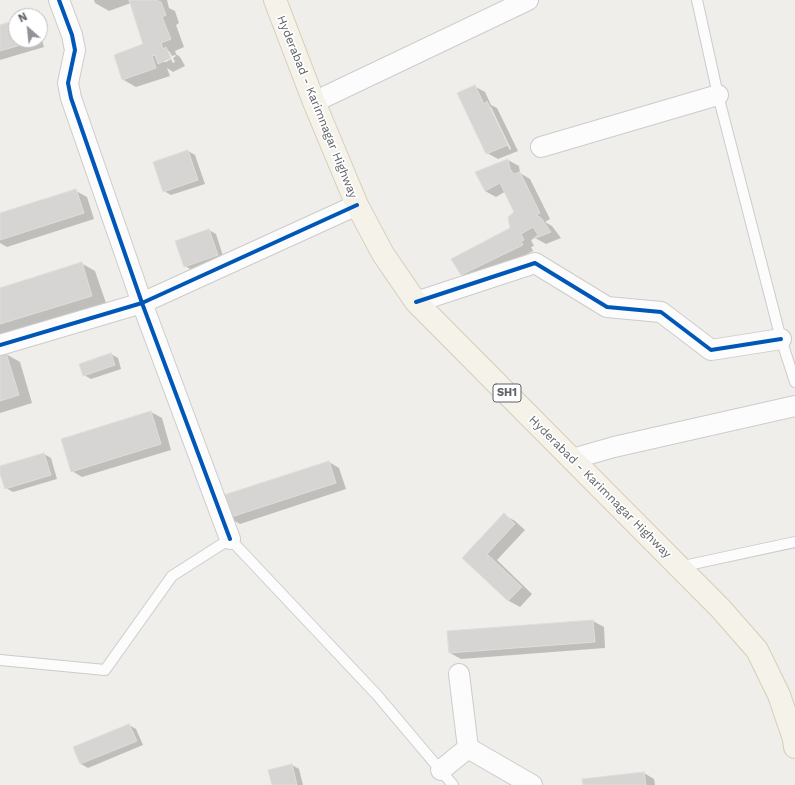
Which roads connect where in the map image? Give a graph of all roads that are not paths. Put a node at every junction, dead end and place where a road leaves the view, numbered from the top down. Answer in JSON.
{"nodes":[{"id":1,"x":59,"y":0,"type":"edge"},
{"id":2,"x":275,"y":0,"type":"edge"},
{"id":3,"x":528,"y":0,"type":"edge"},
{"id":4,"x":698,"y":0,"type":"edge"},
{"id":5,"x":718,"y":95,"type":"junction"},
{"id":6,"x":314,"y":102,"type":"junction"},
{"id":7,"x":542,"y":147,"type":"dead end"},
{"id":8,"x":357,"y":206,"type":"junction"},
{"id":9,"x":416,"y":302,"type":"junction"},
{"id":10,"x":142,"y":303,"type":"junction"},
{"id":11,"x":781,"y":339,"type":"junction"},
{"id":12,"x":0,"y":345,"type":"edge"},
{"id":13,"x":795,"y":382,"type":"edge"},
{"id":14,"x":795,"y":406,"type":"edge"},
{"id":15,"x":572,"y":459,"type":"junction"},
{"id":16,"x":230,"y":539,"type":"junction"},
{"id":17,"x":795,"y":542,"type":"edge"},
{"id":18,"x":679,"y":567,"type":"junction"},
{"id":19,"x":0,"y":660,"type":"edge"},
{"id":20,"x":459,"y":674,"type":"dead end"},
{"id":21,"x":795,"y":747,"type":"edge"},
{"id":22,"x":468,"y":748,"type":"junction"},
{"id":23,"x":447,"y":777,"type":"edge"},
{"id":24,"x":532,"y":785,"type":"edge"}],
"edges":[{"from":1,"to":10,"type":"street"},
{"from":2,"to":6,"type":"main road","name":"Hyderabad - Karimnagar Highway","number":"SH1"},
{"from":3,"to":6,"type":"street"},
{"from":4,"to":5,"type":"lane"},
{"from":5,"to":7,"type":"street"},
{"from":5,"to":11,"type":"lane"},
{"from":6,"to":8,"type":"main road","name":"Hyderabad - Karimnagar Highway","number":"SH1"},
{"from":8,"to":9,"type":"main road","name":"Hyderabad - Karimnagar Highway","number":"SH1"},
{"from":8,"to":10,"type":"street"},
{"from":9,"to":11,"type":"street"},
{"from":9,"to":15,"type":"main road","name":"Hyderabad - Karimnagar Highway","number":"SH1"},
{"from":10,"to":12,"type":"street"},
{"from":10,"to":16,"type":"street"},
{"from":11,"to":13,"type":"lane"},
{"from":14,"to":15,"type":"street"},
{"from":15,"to":18,"type":"main road","name":"Hyderabad - Karimnagar Highway","number":"SH1"},
{"from":16,"to":19,"type":"lane"},
{"from":16,"to":23,"type":"lane"},
{"from":17,"to":18,"type":"lane"},
{"from":18,"to":21,"type":"main road","name":"Hyderabad - Karimnagar Highway","number":"SH1"},
{"from":20,"to":22,"type":"street"},
{"from":22,"to":23,"type":"street"},
{"from":22,"to":24,"type":"street"}]}
